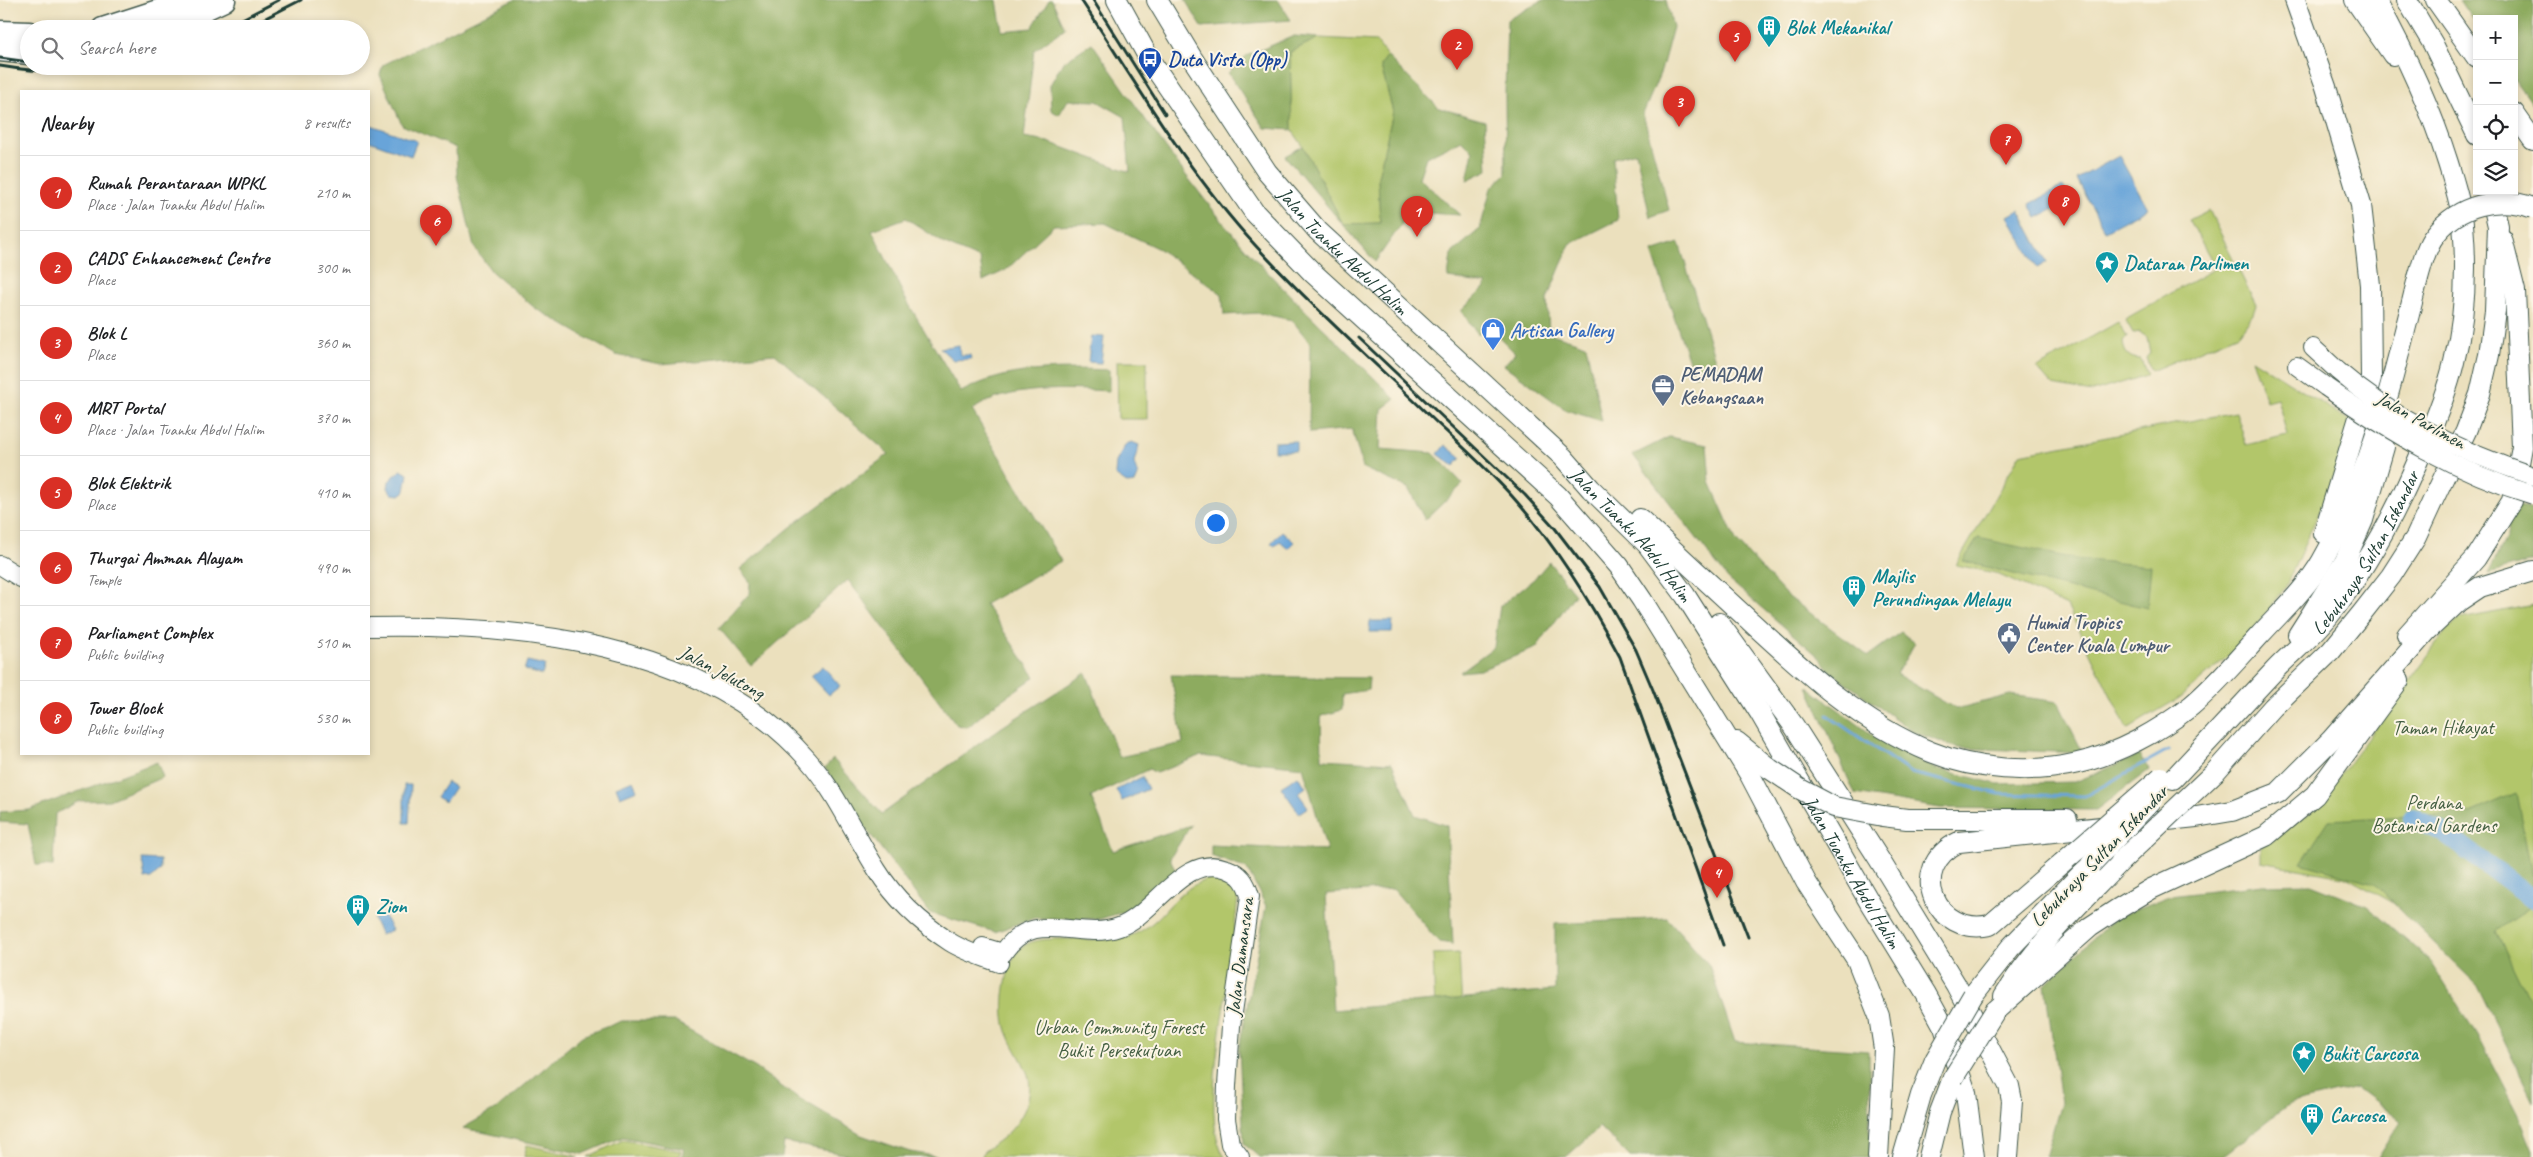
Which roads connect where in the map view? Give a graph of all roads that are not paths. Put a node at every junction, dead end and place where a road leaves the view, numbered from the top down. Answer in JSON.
{"nodes":[{"id":1,"x":192,"y":0,"type":"edge"},
{"id":2,"x":224,"y":0,"type":"edge"},
{"id":3,"x":1117,"y":0,"type":"edge"},
{"id":4,"x":1157,"y":0,"type":"edge"},
{"id":5,"x":2295,"y":0,"type":"edge"},
{"id":6,"x":2355,"y":0,"type":"edge"},
{"id":7,"x":2376,"y":0,"type":"edge"},
{"id":8,"x":2407,"y":0,"type":"edge"},
{"id":9,"x":2436,"y":0,"type":"edge"},
{"id":10,"x":131,"y":20,"type":"edge"},
{"id":11,"x":181,"y":20,"type":"edge"},
{"id":12,"x":0,"y":32,"type":"edge"},
{"id":13,"x":20,"y":33,"type":"edge"},
{"id":14,"x":0,"y":50,"type":"edge"},
{"id":15,"x":20,"y":52,"type":"edge"},
{"id":16,"x":2473,"y":52,"type":"edge"},
{"id":17,"x":2518,"y":119,"type":"edge"},
{"id":18,"x":2473,"y":127,"type":"edge"},
{"id":19,"x":2533,"y":140,"type":"edge"},
{"id":20,"x":2454,"y":183,"type":"junction"},
{"id":21,"x":2491,"y":195,"type":"edge"},
{"id":22,"x":2533,"y":208,"type":"edge"},
{"id":23,"x":2498,"y":226,"type":"junction"},
{"id":24,"x":2313,"y":348,"type":"dead end"},
{"id":25,"x":2398,"y":362,"type":"junction"},
{"id":26,"x":2297,"y":366,"type":"dead end"},
{"id":27,"x":2333,"y":366,"type":"junction"},
{"id":28,"x":2320,"y":383,"type":"junction"},
{"id":29,"x":1563,"y":457,"type":"junction"},
{"id":30,"x":2533,"y":476,"type":"edge"},
{"id":31,"x":2533,"y":495,"type":"edge"},
{"id":32,"x":1647,"y":544,"type":"junction"},
{"id":33,"x":0,"y":565,"type":"edge"},
{"id":34,"x":2533,"y":571,"type":"edge"},
{"id":35,"x":20,"y":577,"type":"edge"},
{"id":36,"x":2292,"y":601,"type":"junction"},
{"id":37,"x":370,"y":627,"type":"edge"},
{"id":38,"x":2427,"y":630,"type":"junction"},
{"id":39,"x":2275,"y":670,"type":"junction"},
{"id":40,"x":1722,"y":728,"type":"junction"},
{"id":41,"x":2331,"y":740,"type":"junction"},
{"id":42,"x":2167,"y":778,"type":"junction"},
{"id":43,"x":2196,"y":817,"type":"junction"},
{"id":44,"x":927,"y":924,"type":"junction"},
{"id":45,"x":954,"y":936,"type":"joint"},
{"id":46,"x":1005,"y":952,"type":"junction"},
{"id":47,"x":1995,"y":1011,"type":"junction"},
{"id":48,"x":1240,"y":1157,"type":"edge"},
{"id":49,"x":1878,"y":1157,"type":"edge"},
{"id":50,"x":1903,"y":1157,"type":"edge"},
{"id":51,"x":1929,"y":1157,"type":"edge"},
{"id":52,"x":1974,"y":1157,"type":"edge"},
{"id":53,"x":2008,"y":1157,"type":"edge"}],
"edges":[{"from":1,"to":10,"type":"highway"},
{"from":2,"to":11,"type":"highway"},
{"from":3,"to":40,"type":"main road","name":"Jalan Tuanku Abdul Halim"},
{"from":4,"to":29,"type":"main road","name":"Jalan Tuanku Abdul Halim"},
{"from":5,"to":36,"type":"main road"},
{"from":6,"to":20,"type":"main road"},
{"from":7,"to":20,"type":"main road","name":"Lebuhraya Sultan Iskandar"},
{"from":8,"to":18,"type":"main road"},
{"from":9,"to":16,"type":"main road"},
{"from":12,"to":13,"type":"highway"},
{"from":14,"to":15,"type":"highway"},
{"from":17,"to":19,"type":"main road"},
{"from":20,"to":39,"type":"main road","name":"Lebuhraya Sultan Iskandar"},
{"from":21,"to":23,"type":"main road","name":"Lebuhraya Sultan Iskandar"},
{"from":22,"to":25,"type":"main road","bridge":true},
{"from":23,"to":41,"type":"main road"},
{"from":23,"to":47,"type":"main road","name":"Lebuhraya Sultan Iskandar","bridge":true},
{"from":24,"to":27,"type":"street","name":"Jalan Parlimen"},
{"from":25,"to":36,"type":"main road"},
{"from":25,"to":39,"type":"main road"},
{"from":26,"to":28,"type":"street","name":"Jalan Parlimen"},
{"from":27,"to":28,"type":"street"},
{"from":27,"to":30,"type":"street","name":"Jalan Parlimen","bridge":true},
{"from":28,"to":31,"type":"street","name":"Jalan Parlimen","bridge":true},
{"from":29,"to":32,"type":"main road","name":"Jalan Tuanku Abdul Halim"},
{"from":29,"to":36,"type":"main road"},
{"from":32,"to":52,"type":"main road","name":"Jalan Tuanku Abdul Halim"},
{"from":32,"to":53,"type":"main road"},
{"from":33,"to":35,"type":"street"},
{"from":34,"to":38,"type":"main road"},
{"from":37,"to":44,"type":"street","name":"Jalan Jelutong"},
{"from":38,"to":41,"type":"main road"},
{"from":38,"to":47,"type":"main road"},
{"from":39,"to":42,"type":"main road","name":"Lebuhraya Sultan Iskandar"},
{"from":40,"to":43,"type":"main road","bridge":true},
{"from":40,"to":49,"type":"main road","name":"Jalan Tuanku Abdul Halim"},
{"from":41,"to":43,"type":"main road"},
{"from":42,"to":43,"type":"main road","bridge":true},
{"from":42,"to":50,"type":"main road","name":"Lebuhraya Sultan Iskandar","bridge":true},
{"from":44,"to":45,"type":"street","name":"Jalan Jelutong"},
{"from":44,"to":46,"type":"street","name":"Jalan Jelutong"},
{"from":45,"to":46,"type":"street","name":"Jalan Damansara"},
{"from":46,"to":48,"type":"street","name":"Jalan Damansara"},
{"from":47,"to":51,"type":"main road","bridge":true}]}
